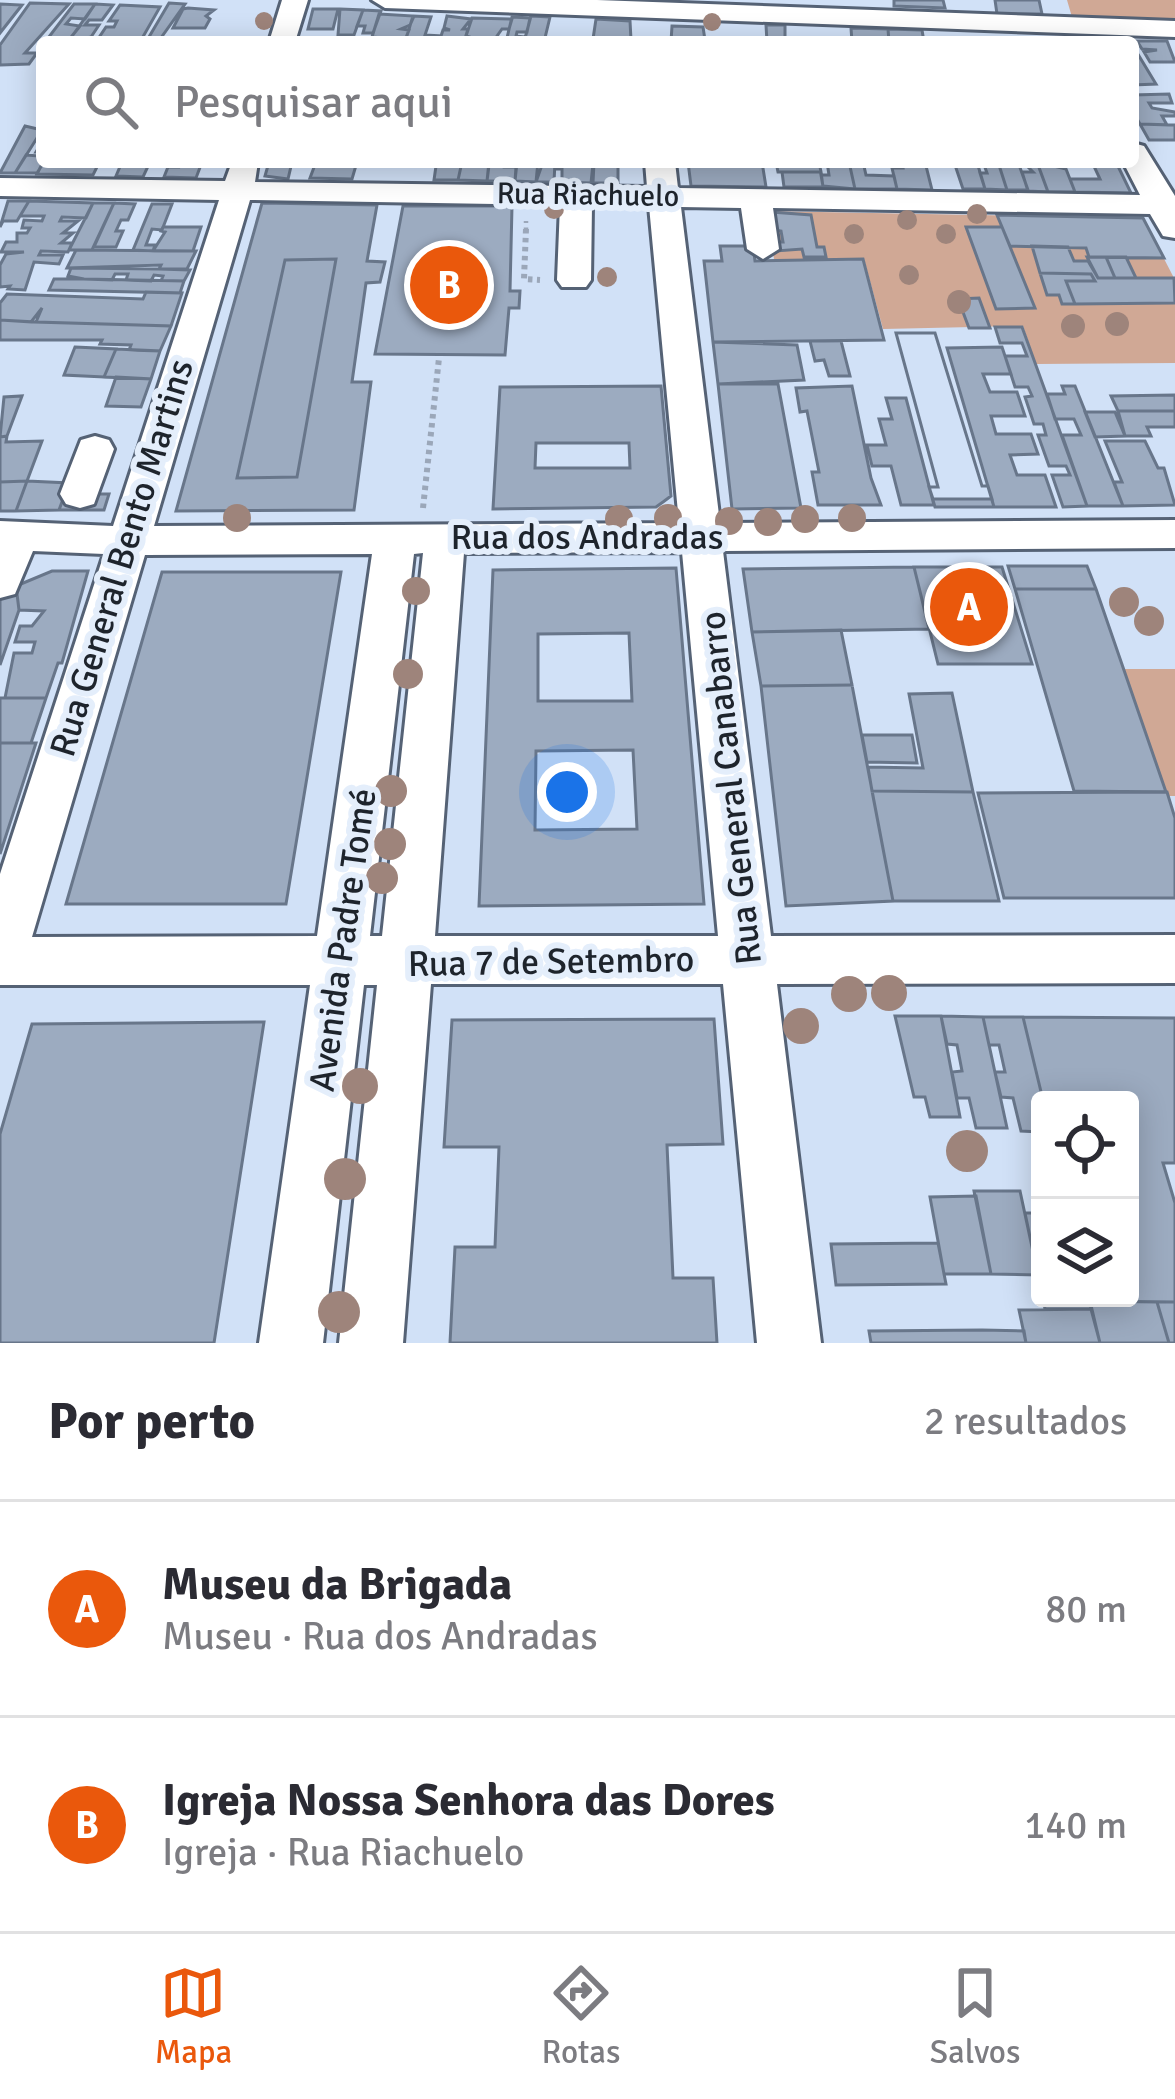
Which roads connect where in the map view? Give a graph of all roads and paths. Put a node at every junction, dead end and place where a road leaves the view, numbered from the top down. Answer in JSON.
{"nodes":[{"id":1,"x":295,"y":0,"type":"edge"},
{"id":2,"x":385,"y":0,"type":"edge"},
{"id":3,"x":1060,"y":0,"type":"edge"},
{"id":4,"x":711,"y":6,"type":"edge"},
{"id":5,"x":650,"y":11,"type":"junction"},
{"id":6,"x":1175,"y":29,"type":"edge"},
{"id":7,"x":1072,"y":35,"type":"edge"},
{"id":8,"x":284,"y":36,"type":"edge"},
{"id":9,"x":652,"y":36,"type":"edge"},
{"id":10,"x":1139,"y":162,"type":"edge"},
{"id":11,"x":242,"y":176,"type":"edge"},
{"id":12,"x":661,"y":179,"type":"edge"},
{"id":13,"x":0,"y":187,"type":"edge"},
{"id":14,"x":528,"y":195,"type":"junction"},
{"id":15,"x":576,"y":195,"type":"junction"},
{"id":16,"x":756,"y":198,"type":"junction"},
{"id":17,"x":1170,"y":214,"type":"edge"},
{"id":18,"x":763,"y":249,"type":"dead end"},
{"id":19,"x":524,"y":280,"type":"dead end"},
{"id":20,"x":574,"y":280,"type":"dead end"},
{"id":21,"x":439,"y":358,"type":"dead end"},
{"id":22,"x":95,"y":449,"type":"dead end"},
{"id":23,"x":73,"y":513,"type":"junction"},
{"id":24,"x":421,"y":528,"type":"junction"},
{"id":25,"x":9,"y":534,"type":"edge"},
{"id":26,"x":1175,"y":534,"type":"edge"},
{"id":27,"x":704,"y":536,"type":"junction"},
{"id":28,"x":125,"y":541,"type":"junction"},
{"id":29,"x":0,"y":583,"type":"edge"},
{"id":30,"x":372,"y":725,"type":"junction"},
{"id":31,"x":430,"y":726,"type":"junction"},
{"id":32,"x":0,"y":958,"type":"edge"},
{"id":33,"x":1175,"y":959,"type":"edge"},
{"id":34,"x":749,"y":960,"type":"junction"},
{"id":35,"x":340,"y":963,"type":"junction"},
{"id":36,"x":405,"y":964,"type":"junction"},
{"id":37,"x":377,"y":1267,"type":"junction"},
{"id":38,"x":300,"y":1268,"type":"junction"},
{"id":39,"x":291,"y":1343,"type":"edge"},
{"id":40,"x":371,"y":1343,"type":"edge"},
{"id":41,"x":789,"y":1343,"type":"edge"}],
"edges":[{"from":1,"to":8,"type":"street"},
{"from":2,"to":5,"type":"street"},
{"from":3,"to":7,"type":"street"},
{"from":4,"to":5,"type":"street"},
{"from":4,"to":7,"type":"street"},
{"from":5,"to":9,"type":"street"},
{"from":6,"to":7,"type":"street"},
{"from":10,"to":17,"type":"street"},
{"from":11,"to":13,"type":"street","name":"Rua Riachuelo"},
{"from":11,"to":14,"type":"street","name":"Rua Riachuelo"},
{"from":11,"to":28,"type":"street","name":"Rua General Bento Martins"},
{"from":12,"to":15,"type":"street","name":"Rua Riachuelo"},
{"from":12,"to":16,"type":"street","name":"Rua Riachuelo"},
{"from":12,"to":27,"type":"street","name":"Rua General Canabarro"},
{"from":14,"to":15,"type":"street","name":"Rua Riachuelo"},
{"from":14,"to":19,"type":"path"},
{"from":15,"to":20,"type":"street"},
{"from":16,"to":17,"type":"street","name":"Rua Riachuelo"},
{"from":16,"to":18,"type":"street"},
{"from":21,"to":24,"type":"path"},
{"from":22,"to":23,"type":"street"},
{"from":23,"to":25,"type":"street","name":"Rua dos Andradas"},
{"from":23,"to":28,"type":"street","name":"Rua dos Andradas"},
{"from":24,"to":27,"type":"street","name":"Rua dos Andradas"},
{"from":24,"to":28,"type":"street","name":"Rua dos Andradas"},
{"from":24,"to":30,"type":"street","name":"Avenida Padre Tomé"},
{"from":24,"to":31,"type":"street","name":"Avenida Padre Tomé"},
{"from":25,"to":29,"type":"street"},
{"from":26,"to":27,"type":"street","name":"Rua dos Andradas"},
{"from":27,"to":34,"type":"street","name":"Rua General Canabarro"},
{"from":28,"to":32,"type":"street","name":"Rua General Bento Martins"},
{"from":30,"to":31,"type":"street"},
{"from":30,"to":35,"type":"street","name":"Avenida Padre Tomé"},
{"from":31,"to":36,"type":"street","name":"Avenida Padre Tomé"},
{"from":32,"to":35,"type":"street","name":"Rua 7 de Setembro"},
{"from":33,"to":34,"type":"street","name":"Rua 7 de Setembro"},
{"from":34,"to":36,"type":"street","name":"Rua 7 de Setembro"},
{"from":34,"to":41,"type":"street","name":"Rua General Canabarro"},
{"from":35,"to":36,"type":"street","name":"Rua 7 de Setembro"},
{"from":35,"to":38,"type":"street","name":"Avenida Padre Tomé"},
{"from":36,"to":37,"type":"street","name":"Avenida Padre Tomé"},
{"from":37,"to":38,"type":"street"},
{"from":37,"to":40,"type":"street","name":"Avenida Padre Tomé"},
{"from":38,"to":39,"type":"street","name":"Avenida Padre Tomé"}]}
